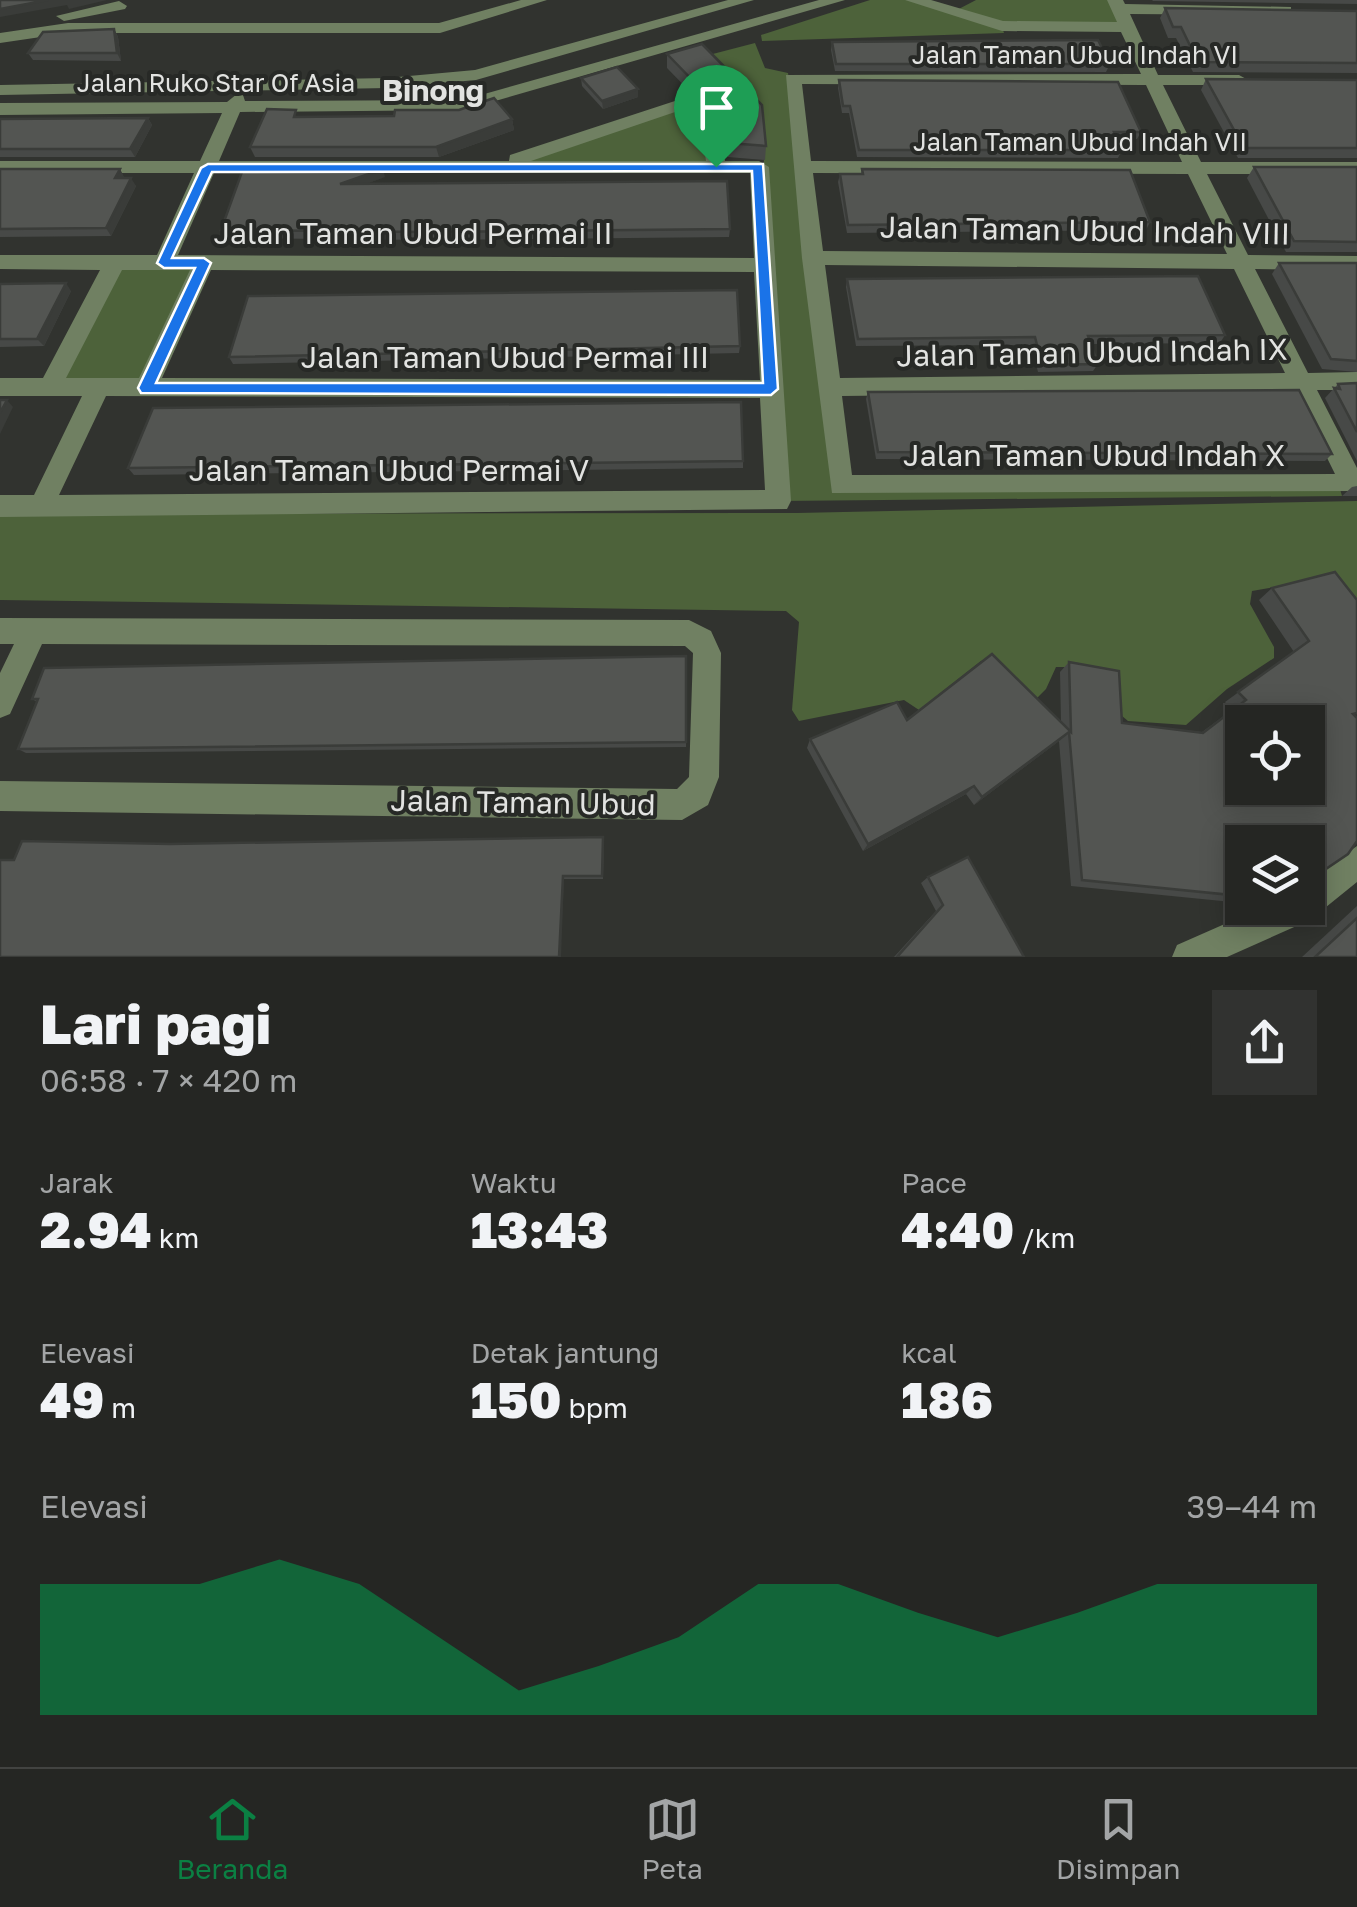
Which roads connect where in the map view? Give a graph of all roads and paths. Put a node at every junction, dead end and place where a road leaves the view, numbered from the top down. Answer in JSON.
{"nodes":[{"id":1,"x":539,"y":0,"type":"edge"},
{"id":2,"x":746,"y":0,"type":"edge"},
{"id":3,"x":837,"y":0,"type":"edge"},
{"id":4,"x":912,"y":0,"type":"edge"},
{"id":5,"x":976,"y":0,"type":"edge"},
{"id":6,"x":118,"y":6,"type":"dead end"},
{"id":7,"x":1301,"y":11,"type":"edge"},
{"id":8,"x":953,"y":12,"type":"junction"},
{"id":9,"x":1121,"y":12,"type":"edge"},
{"id":10,"x":698,"y":13,"type":"junction"},
{"id":11,"x":0,"y":28,"type":"edge"},
{"id":12,"x":720,"y":36,"type":"junction"},
{"id":13,"x":0,"y":38,"type":"edge"},
{"id":14,"x":1154,"y":79,"type":"junction"},
{"id":15,"x":1264,"y":80,"type":"edge"},
{"id":16,"x":242,"y":87,"type":"junction"},
{"id":17,"x":0,"y":90,"type":"edge"},
{"id":18,"x":0,"y":108,"type":"edge"},
{"id":19,"x":233,"y":109,"type":"junction"},
{"id":20,"x":498,"y":166,"type":"junction"},
{"id":21,"x":1197,"y":166,"type":"junction"},
{"id":22,"x":0,"y":167,"type":"edge"},
{"id":23,"x":716,"y":167,"type":"junction"},
{"id":24,"x":803,"y":167,"type":"junction"},
{"id":25,"x":208,"y":168,"type":"junction"},
{"id":26,"x":1357,"y":168,"type":"edge"},
{"id":27,"x":812,"y":258,"type":"junction"},
{"id":28,"x":0,"y":262,"type":"edge"},
{"id":29,"x":116,"y":262,"type":"junction"},
{"id":30,"x":1243,"y":262,"type":"junction"},
{"id":31,"x":164,"y":263,"type":"junction"},
{"id":32,"x":204,"y":263,"type":"junction"},
{"id":33,"x":1357,"y":263,"type":"edge"},
{"id":34,"x":765,"y":265,"type":"junction"},
{"id":35,"x":1301,"y":380,"type":"junction"},
{"id":36,"x":1357,"y":380,"type":"edge"},
{"id":37,"x":0,"y":387,"type":"edge"},
{"id":38,"x":828,"y":387,"type":"junction"},
{"id":39,"x":50,"y":388,"type":"junction"},
{"id":40,"x":98,"y":388,"type":"junction"},
{"id":41,"x":146,"y":388,"type":"junction"},
{"id":42,"x":771,"y":389,"type":"junction"},
{"id":43,"x":0,"y":506,"type":"edge"},
{"id":44,"x":42,"y":506,"type":"junction"},
{"id":45,"x":0,"y":631,"type":"edge"},
{"id":46,"x":34,"y":631,"type":"junction"},
{"id":47,"x":0,"y":704,"type":"edge"},
{"id":48,"x":0,"y":796,"type":"edge"},
{"id":49,"x":1357,"y":862,"type":"edge"},
{"id":50,"x":1325,"y":887,"type":"edge"},
{"id":51,"x":1260,"y":925,"type":"edge"},
{"id":52,"x":1189,"y":957,"type":"edge"}],
"edges":[{"from":1,"to":13,"type":"street","name":"Jalan Ruko Star Of Asia"},
{"from":2,"to":10,"type":"street","name":"Jalan Ruko Star Of Asia"},
{"from":3,"to":12,"type":"street","name":"Jalan Ruko Star Of Asia"},
{"from":4,"to":8,"type":"street"},
{"from":5,"to":8,"type":"street"},
{"from":6,"to":11,"type":"street"},
{"from":7,"to":9,"type":"street"},
{"from":8,"to":9,"type":"street"},
{"from":9,"to":14,"type":"street"},
{"from":10,"to":12,"type":"street"},
{"from":10,"to":16,"type":"street","name":"Jalan Ruko Star Of Asia"},
{"from":12,"to":19,"type":"street","name":"Jalan Ruko Star Of Asia"},
{"from":14,"to":15,"type":"street","name":"Jalan Taman Ubud Indah VI"},
{"from":14,"to":21,"type":"street"},
{"from":14,"to":24,"type":"street","name":"Jalan Taman Ubud Indah VI"},
{"from":16,"to":17,"type":"street","name":"Jalan Ruko Star Of Asia"},
{"from":16,"to":19,"type":"street"},
{"from":18,"to":19,"type":"street","name":"Jalan Ruko Star Of Asia"},
{"from":19,"to":25,"type":"street"},
{"from":20,"to":23,"type":"street"},
{"from":20,"to":23,"type":"street"},
{"from":20,"to":25,"type":"street"},
{"from":21,"to":24,"type":"street","name":"Jalan Taman Ubud Indah VII"},
{"from":21,"to":26,"type":"street","name":"Jalan Taman Ubud Indah VII"},
{"from":21,"to":30,"type":"street"},
{"from":22,"to":25,"type":"street"},
{"from":23,"to":34,"type":"street"},
{"from":24,"to":27,"type":"street"},
{"from":25,"to":31,"type":"street"},
{"from":27,"to":30,"type":"street","name":"Jalan Taman Ubud Indah VIII"},
{"from":27,"to":38,"type":"street"},
{"from":28,"to":29,"type":"street","name":"Jalan Taman Ubud Permai II"},
{"from":29,"to":31,"type":"street","name":"Jalan Taman Ubud Permai II"},
{"from":29,"to":39,"type":"street"},
{"from":30,"to":33,"type":"street","name":"Jalan Taman Ubud Indah VIII"},
{"from":30,"to":35,"type":"street"},
{"from":31,"to":32,"type":"street","name":"Jalan Taman Ubud Permai II"},
{"from":32,"to":34,"type":"street","name":"Jalan Taman Ubud Permai II"},
{"from":32,"to":41,"type":"street"},
{"from":34,"to":42,"type":"street"},
{"from":35,"to":36,"type":"street","name":"Jalan Taman Ubud Indah IX"},
{"from":35,"to":38,"type":"street","name":"Jalan Taman Ubud Indah IX"},
{"from":35,"to":38,"type":"street","name":"Jalan Taman Ubud Indah X"},
{"from":37,"to":39,"type":"street","name":"Jalan Taman Ubud Permai III"},
{"from":39,"to":40,"type":"street","name":"Jalan Taman Ubud Permai III"},
{"from":40,"to":41,"type":"street","name":"Jalan Taman Ubud Permai III"},
{"from":40,"to":44,"type":"street"},
{"from":41,"to":42,"type":"street","name":"Jalan Taman Ubud Permai III"},
{"from":42,"to":44,"type":"street","name":"Jalan Taman Ubud Permai V"},
{"from":43,"to":44,"type":"street","name":"Jalan Taman Ubud Permai V"},
{"from":45,"to":46,"type":"street","name":"Jalan Taman Ubud"},
{"from":46,"to":47,"type":"street"},
{"from":46,"to":48,"type":"street","name":"Jalan Taman Ubud"},
{"from":49,"to":50,"type":"street"},
{"from":51,"to":52,"type":"street"}]}
